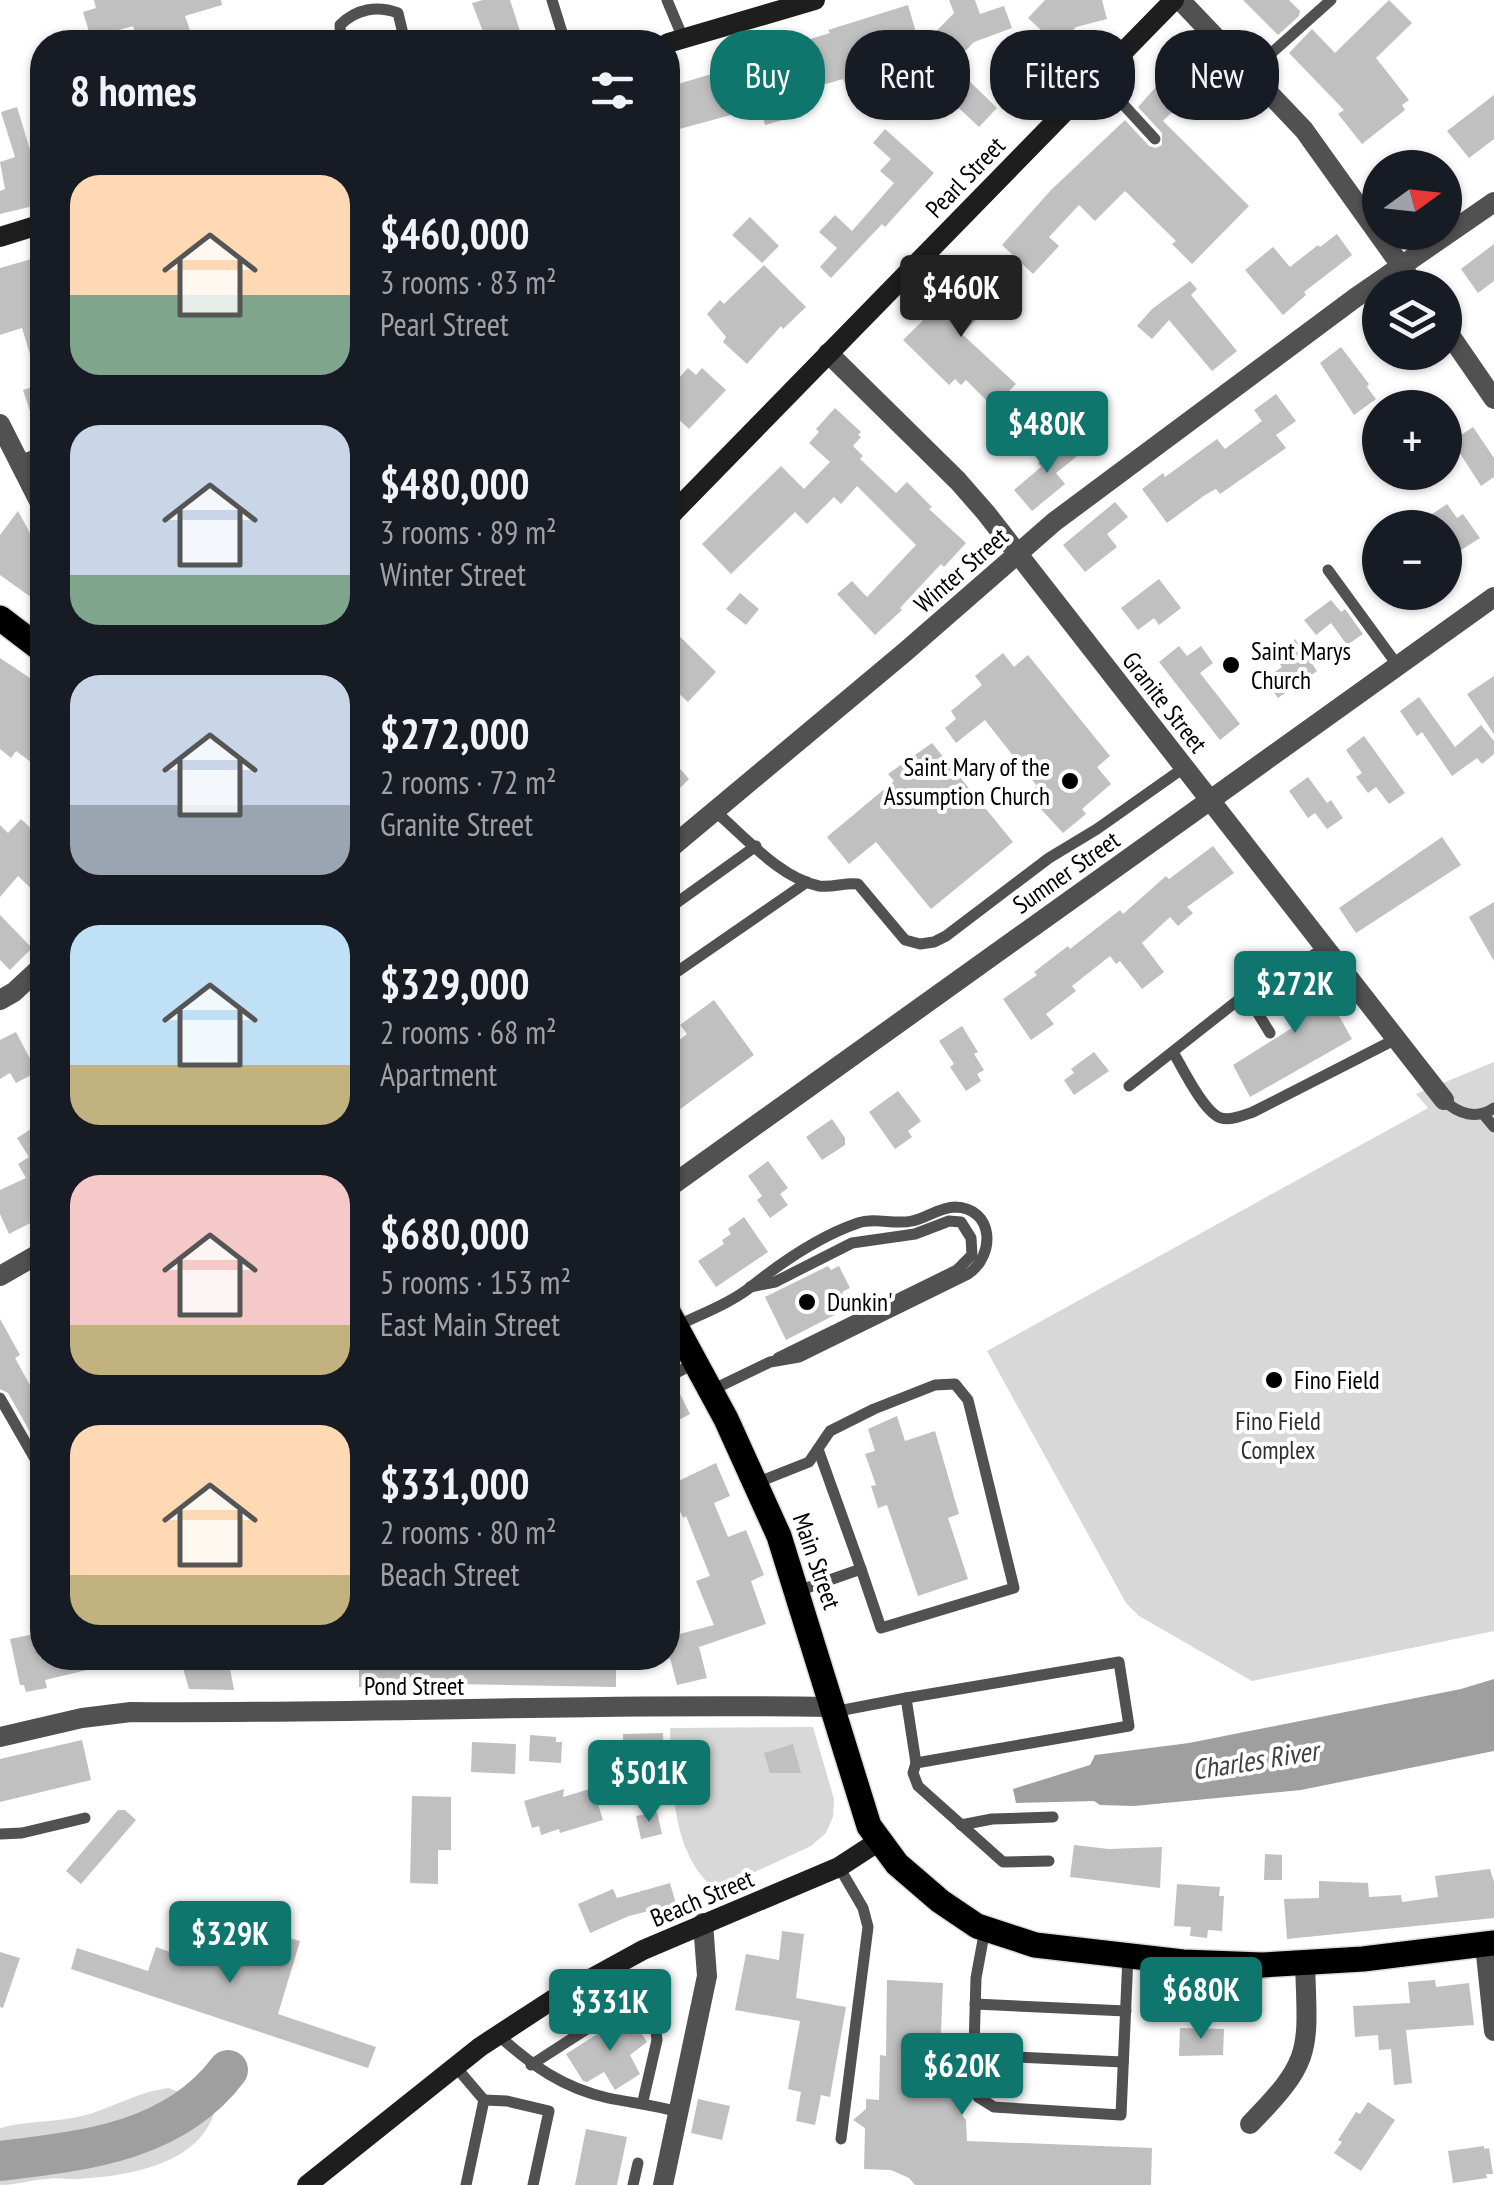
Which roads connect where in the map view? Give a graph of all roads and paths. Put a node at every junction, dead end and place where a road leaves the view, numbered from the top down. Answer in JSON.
{"nodes":[{"id":1,"x":552,"y":0,"type":"edge"},
{"id":2,"x":667,"y":0,"type":"edge"},
{"id":3,"x":815,"y":0,"type":"edge"},
{"id":4,"x":1177,"y":0,"type":"edge"},
{"id":5,"x":1331,"y":0,"type":"edge"},
{"id":6,"x":340,"y":30,"type":"edge"},
{"id":7,"x":402,"y":30,"type":"edge"},
{"id":8,"x":562,"y":30,"type":"edge"},
{"id":9,"x":673,"y":30,"type":"edge"},
{"id":10,"x":1207,"y":30,"type":"edge"},
{"id":11,"x":680,"y":40,"type":"edge"},
{"id":12,"x":1135,"y":41,"type":"edge"},
{"id":13,"x":1279,"y":46,"type":"edge"},
{"id":14,"x":1279,"y":103,"type":"edge"},
{"id":15,"x":1135,"y":117,"type":"edge"},
{"id":16,"x":1056,"y":120,"type":"edge"},
{"id":17,"x":1156,"y":139,"type":"dead end"},
{"id":18,"x":1494,"y":202,"type":"edge"},
{"id":19,"x":30,"y":228,"type":"edge"},
{"id":20,"x":0,"y":237,"type":"edge"},
{"id":21,"x":1402,"y":266,"type":"junction"},
{"id":22,"x":1405,"y":270,"type":"edge"},
{"id":23,"x":828,"y":353,"type":"junction"},
{"id":24,"x":1462,"y":353,"type":"edge"},
{"id":25,"x":1494,"y":400,"type":"edge"},
{"id":26,"x":0,"y":424,"type":"edge"},
{"id":27,"x":30,"y":461,"type":"edge"},
{"id":28,"x":21,"y":464,"type":"junction"},
{"id":29,"x":30,"y":482,"type":"edge"},
{"id":30,"x":680,"y":506,"type":"edge"},
{"id":31,"x":1018,"y":553,"type":"junction"},
{"id":32,"x":1328,"y":570,"type":"dead end"},
{"id":33,"x":1492,"y":603,"type":"edge"},
{"id":34,"x":0,"y":618,"type":"edge"},
{"id":35,"x":30,"y":641,"type":"edge"},
{"id":36,"x":1398,"y":666,"type":"junction"},
{"id":37,"x":1184,"y":767,"type":"junction"},
{"id":38,"x":1210,"y":800,"type":"junction"},
{"id":39,"x":716,"y":812,"type":"junction"},
{"id":40,"x":680,"y":840,"type":"edge"},
{"id":41,"x":756,"y":846,"type":"junction"},
{"id":42,"x":808,"y":882,"type":"junction"},
{"id":43,"x":680,"y":900,"type":"edge"},
{"id":44,"x":1325,"y":948,"type":"junction"},
{"id":45,"x":680,"y":970,"type":"edge"},
{"id":46,"x":30,"y":977,"type":"edge"},
{"id":47,"x":1246,"y":994,"type":"junction"},
{"id":48,"x":0,"y":1000,"type":"edge"},
{"id":49,"x":1270,"y":1033,"type":"dead end"},
{"id":50,"x":1396,"y":1039,"type":"junction"},
{"id":51,"x":1172,"y":1052,"type":"junction"},
{"id":52,"x":1129,"y":1086,"type":"dead end"},
{"id":53,"x":1444,"y":1100,"type":"joint"},
{"id":54,"x":1489,"y":1112,"type":"edge"},
{"id":55,"x":1494,"y":1127,"type":"edge"},
{"id":56,"x":680,"y":1179,"type":"edge"},
{"id":57,"x":30,"y":1259,"type":"edge"},
{"id":58,"x":0,"y":1276,"type":"edge"},
{"id":59,"x":680,"y":1316,"type":"edge"},
{"id":60,"x":680,"y":1333,"type":"edge"},
{"id":61,"x":697,"y":1362,"type":"junction"},
{"id":62,"x":680,"y":1371,"type":"edge"},
{"id":63,"x":712,"y":1390,"type":"junction"},
{"id":64,"x":0,"y":1398,"type":"edge"},
{"id":65,"x":818,"y":1449,"type":"junction"},
{"id":66,"x":30,"y":1450,"type":"edge"},
{"id":67,"x":756,"y":1483,"type":"junction"},
{"id":68,"x":861,"y":1570,"type":"junction"},
{"id":69,"x":798,"y":1591,"type":"junction"},
{"id":70,"x":906,"y":1698,"type":"junction"},
{"id":71,"x":832,"y":1709,"type":"junction"},
{"id":72,"x":0,"y":1737,"type":"edge"},
{"id":73,"x":916,"y":1763,"type":"junction"},
{"id":74,"x":1054,"y":1817,"type":"dead end"},
{"id":75,"x":84,"y":1818,"type":"dead end"},
{"id":76,"x":962,"y":1824,"type":"junction"},
{"id":77,"x":0,"y":1834,"type":"edge"},
{"id":78,"x":879,"y":1841,"type":"junction"},
{"id":79,"x":1048,"y":1861,"type":"dead end"},
{"id":80,"x":839,"y":1867,"type":"junction"},
{"id":81,"x":704,"y":1923,"type":"junction"},
{"id":82,"x":985,"y":1930,"type":"junction"},
{"id":83,"x":1490,"y":1944,"type":"edge"},
{"id":84,"x":1128,"y":1956,"type":"junction"},
{"id":85,"x":1305,"y":1964,"type":"junction"},
{"id":86,"x":975,"y":2004,"type":"junction"},
{"id":87,"x":1126,"y":2012,"type":"junction"},
{"id":88,"x":1494,"y":2030,"type":"edge"},
{"id":89,"x":498,"y":2035,"type":"junction"},
{"id":90,"x":974,"y":2055,"type":"junction"},
{"id":91,"x":1124,"y":2062,"type":"junction"},
{"id":92,"x":531,"y":2065,"type":"junction"},
{"id":93,"x":456,"y":2066,"type":"junction"},
{"id":94,"x":484,"y":2100,"type":"junction"},
{"id":95,"x":642,"y":2102,"type":"junction"},
{"id":96,"x":678,"y":2112,"type":"junction"},
{"id":97,"x":1250,"y":2124,"type":"dead end"},
{"id":98,"x":841,"y":2140,"type":"dead end"},
{"id":99,"x":638,"y":2162,"type":"dead end"},
{"id":100,"x":307,"y":2185,"type":"edge"},
{"id":101,"x":466,"y":2185,"type":"edge"},
{"id":102,"x":534,"y":2185,"type":"edge"},
{"id":103,"x":634,"y":2185,"type":"edge"},
{"id":104,"x":663,"y":2185,"type":"edge"}],
"edges":[{"from":1,"to":8,"type":"lane"},
{"from":2,"to":9,"type":"lane"},
{"from":3,"to":11,"type":"main road"},
{"from":4,"to":10,"type":"street"},
{"from":4,"to":12,"type":"main road","name":"Pearl Street"},
{"from":5,"to":13,"type":"lane"},
{"from":6,"to":7,"type":"lane"},
{"from":14,"to":21,"type":"street"},
{"from":15,"to":17,"type":"lane"},
{"from":16,"to":23,"type":"main road","name":"Pearl Street"},
{"from":18,"to":21,"type":"street","name":"Winter Street"},
{"from":19,"to":20,"type":"main road"},
{"from":21,"to":22,"type":"street"},
{"from":21,"to":31,"type":"street","name":"Winter Street"},
{"from":23,"to":30,"type":"main road","name":"Pearl Street"},
{"from":23,"to":31,"type":"street","name":"Granite Street"},
{"from":24,"to":25,"type":"street"},
{"from":26,"to":28,"type":"street"},
{"from":27,"to":28,"type":"street"},
{"from":28,"to":29,"type":"street"},
{"from":31,"to":37,"type":"street","name":"Granite Street"},
{"from":31,"to":39,"type":"street","name":"Winter Street"},
{"from":32,"to":36,"type":"lane"},
{"from":33,"to":36,"type":"street","name":"Sumner Street"},
{"from":34,"to":35,"type":"main road"},
{"from":36,"to":38,"type":"street","name":"Sumner Street"},
{"from":37,"to":38,"type":"street","name":"Granite Street"},
{"from":37,"to":42,"type":"lane"},
{"from":38,"to":44,"type":"street","name":"Granite Street"},
{"from":38,"to":56,"type":"street","name":"Sumner Street"},
{"from":39,"to":40,"type":"street","name":"Winter Street"},
{"from":39,"to":41,"type":"lane"},
{"from":41,"to":42,"type":"lane"},
{"from":41,"to":43,"type":"lane"},
{"from":42,"to":45,"type":"lane"},
{"from":44,"to":47,"type":"lane"},
{"from":44,"to":50,"type":"street","name":"Granite Street"},
{"from":46,"to":48,"type":"street"},
{"from":47,"to":49,"type":"lane"},
{"from":47,"to":51,"type":"lane"},
{"from":50,"to":51,"type":"lane"},
{"from":50,"to":53,"type":"street","name":"Granite Street"},
{"from":51,"to":52,"type":"lane"},
{"from":53,"to":54,"type":"lane"},
{"from":54,"to":55,"type":"lane"},
{"from":57,"to":58,"type":"street"},
{"from":59,"to":63,"type":"lane"},
{"from":60,"to":61,"type":"main road","name":"Main Street"},
{"from":61,"to":62,"type":"lane"},
{"from":61,"to":63,"type":"main road","name":"Main Street"},
{"from":63,"to":67,"type":"main road","name":"Main Street"},
{"from":64,"to":66,"type":"lane"},
{"from":65,"to":67,"type":"lane"},
{"from":65,"to":68,"type":"lane"},
{"from":65,"to":68,"type":"lane"},
{"from":67,"to":69,"type":"main road","name":"Main Street"},
{"from":68,"to":69,"type":"lane"},
{"from":69,"to":71,"type":"main road","name":"Main Street"},
{"from":70,"to":71,"type":"lane"},
{"from":70,"to":73,"type":"lane"},
{"from":70,"to":73,"type":"lane"},
{"from":71,"to":72,"type":"street","name":"Pond Street"},
{"from":71,"to":78,"type":"main road","name":"Main Street"},
{"from":73,"to":76,"type":"lane"},
{"from":74,"to":76,"type":"lane"},
{"from":75,"to":77,"type":"lane"},
{"from":76,"to":79,"type":"lane"},
{"from":78,"to":80,"type":"main road","name":"Beach Street"},
{"from":78,"to":82,"type":"main road","name":"Main Street"},
{"from":80,"to":81,"type":"main road","name":"Beach Street"},
{"from":80,"to":98,"type":"lane"},
{"from":81,"to":89,"type":"main road","name":"Beach Street"},
{"from":81,"to":96,"type":"street"},
{"from":82,"to":84,"type":"main road","name":"Main Street"},
{"from":82,"to":86,"type":"lane"},
{"from":83,"to":85,"type":"main road","name":"Main Street"},
{"from":83,"to":88,"type":"street"},
{"from":84,"to":85,"type":"main road","name":"Main Street"},
{"from":84,"to":87,"type":"lane"},
{"from":85,"to":97,"type":"street"},
{"from":86,"to":87,"type":"lane"},
{"from":86,"to":90,"type":"lane"},
{"from":87,"to":91,"type":"lane"},
{"from":89,"to":92,"type":"lane"},
{"from":89,"to":93,"type":"main road","name":"Beach Street"},
{"from":90,"to":91,"type":"lane"},
{"from":90,"to":91,"type":"lane"},
{"from":92,"to":95,"type":"lane"},
{"from":92,"to":95,"type":"lane"},
{"from":93,"to":94,"type":"lane"},
{"from":93,"to":100,"type":"main road","name":"Beach Street"},
{"from":94,"to":101,"type":"lane"},
{"from":94,"to":102,"type":"lane"},
{"from":95,"to":96,"type":"lane"},
{"from":96,"to":104,"type":"street"},
{"from":99,"to":103,"type":"lane"}]}
